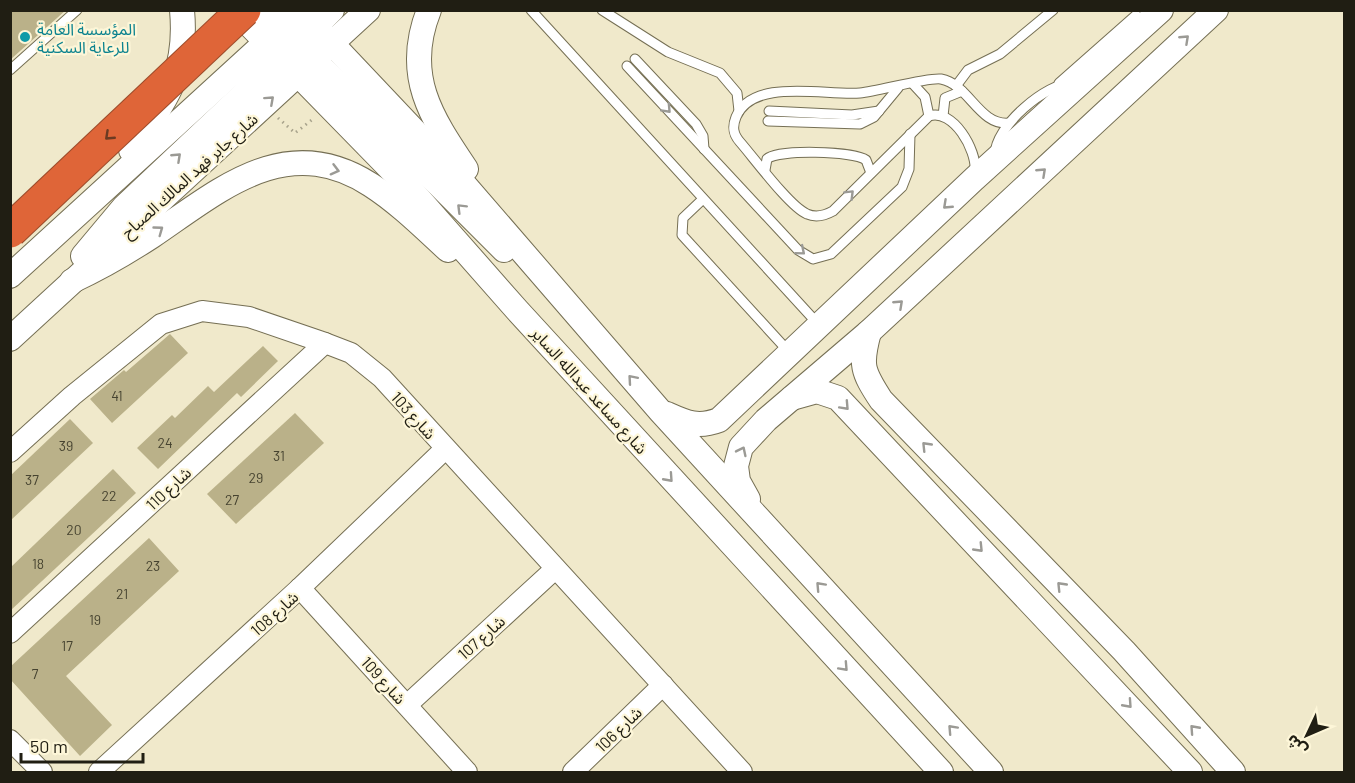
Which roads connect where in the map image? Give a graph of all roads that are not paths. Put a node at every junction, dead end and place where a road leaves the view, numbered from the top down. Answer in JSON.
{"nodes":[{"id":1,"x":76,"y":10,"type":"edge"},
{"id":2,"x":182,"y":10,"type":"edge"},
{"id":3,"x":235,"y":10,"type":"edge"},
{"id":4,"x":243,"y":10,"type":"edge"},
{"id":5,"x":368,"y":10,"type":"edge"},
{"id":6,"x":429,"y":10,"type":"edge"},
{"id":7,"x":531,"y":10,"type":"edge"},
{"id":8,"x":602,"y":10,"type":"edge"},
{"id":9,"x":1053,"y":10,"type":"edge"},
{"id":10,"x":1216,"y":10,"type":"edge"},
{"id":11,"x":1143,"y":15,"type":"edge"},
{"id":12,"x":299,"y":35,"type":"edge"},
{"id":13,"x":635,"y":59,"type":"dead end"},
{"id":14,"x":627,"y":66,"type":"dead end"},
{"id":15,"x":10,"y":70,"type":"edge"},
{"id":16,"x":1071,"y":82,"type":"junction"},
{"id":17,"x":913,"y":84,"type":"junction"},
{"id":18,"x":898,"y":88,"type":"junction"},
{"id":19,"x":959,"y":89,"type":"junction"},
{"id":20,"x":739,"y":111,"type":"junction"},
{"id":21,"x":769,"y":116,"type":"dead end"},
{"id":22,"x":929,"y":116,"type":"junction"},
{"id":23,"x":943,"y":116,"type":"junction"},
{"id":24,"x":1009,"y":123,"type":"junction"},
{"id":25,"x":910,"y":134,"type":"junction"},
{"id":26,"x":704,"y":149,"type":"junction"},
{"id":27,"x":996,"y":160,"type":"junction"},
{"id":28,"x":765,"y":170,"type":"junction"},
{"id":29,"x":871,"y":173,"type":"junction"},
{"id":30,"x":974,"y":180,"type":"junction"},
{"id":31,"x":110,"y":182,"type":"junction"},
{"id":32,"x":703,"y":199,"type":"junction"},
{"id":33,"x":492,"y":216,"type":"junction"},
{"id":34,"x":10,"y":231,"type":"edge"},
{"id":35,"x":10,"y":276,"type":"edge"},
{"id":36,"x":552,"y":288,"type":"junction"},
{"id":37,"x":65,"y":289,"type":"junction"},
{"id":38,"x":517,"y":310,"type":"junction"},
{"id":39,"x":819,"y":326,"type":"junction"},
{"id":40,"x":869,"y":332,"type":"junction"},
{"id":41,"x":10,"y":339,"type":"edge"},
{"id":42,"x":326,"y":343,"type":"junction"},
{"id":43,"x":790,"y":353,"type":"junction"},
{"id":44,"x":746,"y":396,"type":"junction"},
{"id":45,"x":792,"y":398,"type":"junction"},
{"id":46,"x":661,"y":412,"type":"junction"},
{"id":47,"x":766,"y":420,"type":"junction"},
{"id":48,"x":445,"y":449,"type":"junction"},
{"id":49,"x":10,"y":452,"type":"edge"},
{"id":50,"x":761,"y":522,"type":"junction"},
{"id":51,"x":555,"y":569,"type":"junction"},
{"id":52,"x":300,"y":588,"type":"junction"},
{"id":53,"x":10,"y":633,"type":"edge"},
{"id":54,"x":1124,"y":651,"type":"junction"},
{"id":55,"x":1100,"y":674,"type":"junction"},
{"id":56,"x":663,"y":686,"type":"junction"},
{"id":57,"x":407,"y":705,"type":"junction"},
{"id":58,"x":10,"y":740,"type":"edge"},
{"id":59,"x":42,"y":772,"type":"edge"},
{"id":60,"x":99,"y":772,"type":"edge"},
{"id":61,"x":467,"y":772,"type":"edge"},
{"id":62,"x":573,"y":772,"type":"edge"},
{"id":63,"x":742,"y":772,"type":"edge"},
{"id":64,"x":941,"y":772,"type":"edge"},
{"id":65,"x":991,"y":772,"type":"edge"},
{"id":66,"x":1191,"y":772,"type":"edge"},
{"id":67,"x":1233,"y":772,"type":"edge"}],
"edges":[{"from":1,"to":15,"type":"lane"},
{"from":2,"to":31,"type":"street"},
{"from":3,"to":12,"type":"street","name":"شارع مساعد عبدالله الساير"},
{"from":4,"to":34,"type":"highway","one_way":true,"bridge":true},
{"from":5,"to":12,"type":"street"},
{"from":6,"to":33,"type":"street"},
{"from":7,"to":32,"type":"lane"},
{"from":8,"to":20,"type":"lane"},
{"from":9,"to":19,"type":"lane"},
{"from":40,"to":10,"type":"street","one_way":true},
{"from":11,"to":16,"type":"street"},
{"from":12,"to":31,"type":"street"},
{"from":12,"to":33,"type":"street","name":"شارع مساعد عبدالله الساير"},
{"from":36,"to":12,"type":"street","one_way":true},
{"from":37,"to":12,"type":"street","one_way":true},
{"from":12,"to":38,"type":"street","name":"شارع مساعد عبدالله الساير"},
{"from":13,"to":26,"type":"lane"},
{"from":14,"to":26,"type":"lane","one_way":true},
{"from":16,"to":24,"type":"lane"},
{"from":16,"to":27,"type":"street"},
{"from":17,"to":18,"type":"lane"},
{"from":17,"to":19,"type":"lane"},
{"from":17,"to":22,"type":"lane"},
{"from":18,"to":20,"type":"lane"},
{"from":18,"to":21,"type":"lane"},
{"from":19,"to":23,"type":"lane"},
{"from":19,"to":24,"type":"lane"},
{"from":20,"to":28,"type":"lane"},
{"from":22,"to":23,"type":"lane"},
{"from":22,"to":25,"type":"lane"},
{"from":23,"to":30,"type":"lane"},
{"from":24,"to":27,"type":"lane"},
{"from":26,"to":25,"type":"lane","one_way":true},
{"from":25,"to":29,"type":"lane"},
{"from":27,"to":30,"type":"street"},
{"from":28,"to":29,"type":"lane"},
{"from":28,"to":29,"type":"lane","one_way":true},
{"from":30,"to":39,"type":"street","one_way":true},
{"from":31,"to":35,"type":"street"},
{"from":32,"to":39,"type":"lane"},
{"from":32,"to":43,"type":"lane"},
{"from":33,"to":36,"type":"street","name":"شارع مساعد عبدالله الساير"},
{"from":46,"to":36,"type":"street","name":"شارع مساعد عبدالله الساير","one_way":true},
{"from":37,"to":38,"type":"street","one_way":true},
{"from":37,"to":41,"type":"street"},
{"from":38,"to":64,"type":"street","name":"شارع مساعد عبدالله الساير","one_way":true},
{"from":39,"to":43,"type":"street"},
{"from":40,"to":45,"type":"street"},
{"from":54,"to":40,"type":"street","one_way":true},
{"from":42,"to":48,"type":"street","name":"شارع 103"},
{"from":42,"to":49,"type":"street","name":"شارع 103"},
{"from":42,"to":53,"type":"street","name":"شارع 110"},
{"from":43,"to":44,"type":"street"},
{"from":44,"to":46,"type":"street"},
{"from":44,"to":47,"type":"street"},
{"from":45,"to":47,"type":"street"},
{"from":45,"to":55,"type":"street","one_way":true},
{"from":46,"to":50,"type":"street","name":"شارع مساعد عبدالله الساير"},
{"from":50,"to":47,"type":"street","one_way":true},
{"from":48,"to":51,"type":"street","name":"شارع 103"},
{"from":48,"to":52,"type":"street","name":"شارع 108"},
{"from":65,"to":50,"type":"street","name":"شارع مساعد عبدالله الساير","one_way":true},
{"from":51,"to":56,"type":"street","name":"شارع 103"},
{"from":51,"to":57,"type":"street","name":"شارع 107"},
{"from":52,"to":57,"type":"street","name":"شارع 109"},
{"from":52,"to":60,"type":"street","name":"شارع 108"},
{"from":54,"to":55,"type":"street"},
{"from":67,"to":54,"type":"street","one_way":true},
{"from":55,"to":66,"type":"street","one_way":true},
{"from":56,"to":62,"type":"street","name":"شارع 106"},
{"from":56,"to":63,"type":"street","name":"شارع 103"},
{"from":57,"to":61,"type":"street","name":"شارع 109"},
{"from":58,"to":59,"type":"street"}]}
